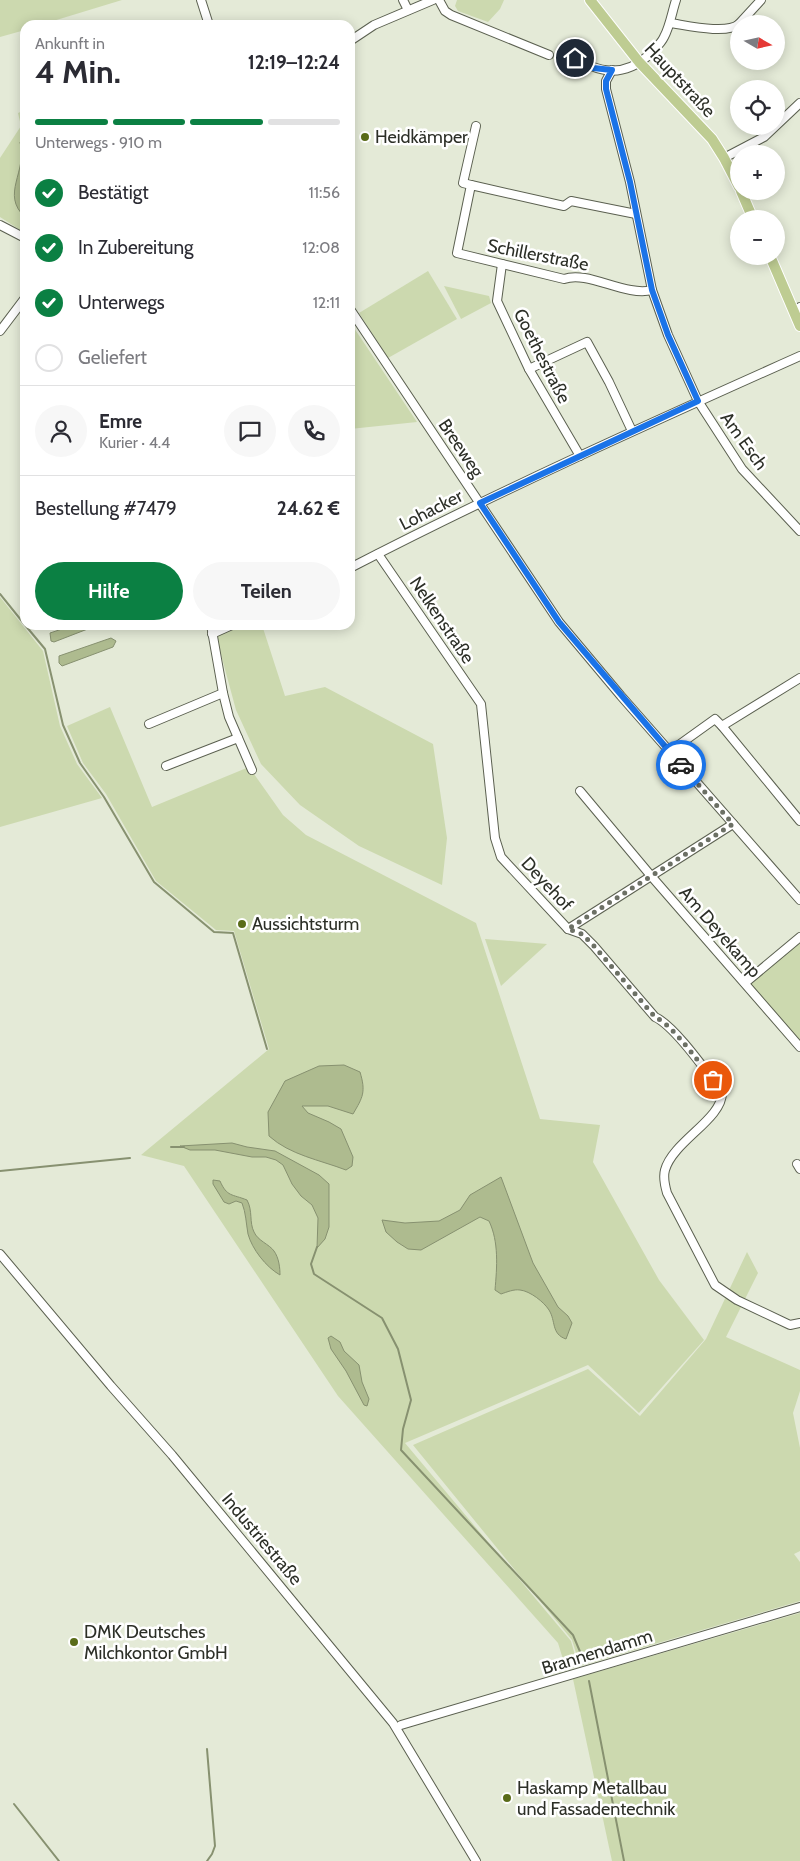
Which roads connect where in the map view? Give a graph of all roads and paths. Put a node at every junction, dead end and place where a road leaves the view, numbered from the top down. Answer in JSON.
{"nodes":[{"id":1,"x":201,"y":0,"type":"edge"},
{"id":2,"x":403,"y":0,"type":"edge"},
{"id":3,"x":433,"y":0,"type":"edge"},
{"id":4,"x":440,"y":0,"type":"edge"},
{"id":5,"x":590,"y":0,"type":"edge"},
{"id":6,"x":676,"y":0,"type":"edge"},
{"id":7,"x":761,"y":0,"type":"edge"},
{"id":8,"x":408,"y":10,"type":"junction"},
{"id":9,"x":747,"y":15,"type":"edge"},
{"id":10,"x":207,"y":20,"type":"edge"},
{"id":11,"x":670,"y":23,"type":"junction"},
{"id":12,"x":730,"y":29,"type":"edge"},
{"id":13,"x":355,"y":38,"type":"edge"},
{"id":14,"x":564,"y":51,"type":"dead end"},
{"id":15,"x":549,"y":55,"type":"dead end"},
{"id":16,"x":639,"y":62,"type":"junction"},
{"id":17,"x":612,"y":70,"type":"junction"},
{"id":18,"x":800,"y":103,"type":"edge"},
{"id":19,"x":476,"y":126,"type":"dead end"},
{"id":20,"x":724,"y":158,"type":"junction"},
{"id":21,"x":730,"y":170,"type":"edge"},
{"id":22,"x":471,"y":185,"type":"junction"},
{"id":23,"x":636,"y":214,"type":"junction"},
{"id":24,"x":0,"y":225,"type":"edge"},
{"id":25,"x":20,"y":235,"type":"edge"},
{"id":26,"x":502,"y":264,"type":"junction"},
{"id":27,"x":775,"y":265,"type":"edge"},
{"id":28,"x":652,"y":290,"type":"junction"},
{"id":29,"x":20,"y":305,"type":"edge"},
{"id":30,"x":797,"y":309,"type":"edge"},
{"id":31,"x":355,"y":317,"type":"edge"},
{"id":32,"x":800,"y":326,"type":"edge"},
{"id":33,"x":0,"y":331,"type":"edge"},
{"id":34,"x":800,"y":356,"type":"edge"},
{"id":35,"x":530,"y":369,"type":"junction"},
{"id":36,"x":698,"y":401,"type":"junction"},
{"id":37,"x":632,"y":431,"type":"junction"},
{"id":38,"x":580,"y":456,"type":"junction"},
{"id":39,"x":480,"y":503,"type":"junction"},
{"id":40,"x":800,"y":531,"type":"edge"},
{"id":41,"x":378,"y":554,"type":"junction"},
{"id":42,"x":355,"y":566,"type":"edge"},
{"id":43,"x":212,"y":630,"type":"edge"},
{"id":44,"x":221,"y":630,"type":"edge"},
{"id":45,"x":212,"y":634,"type":"junction"},
{"id":46,"x":800,"y":678,"type":"edge"},
{"id":47,"x":223,"y":693,"type":"junction"},
{"id":48,"x":481,"y":704,"type":"joint"},
{"id":49,"x":149,"y":724,"type":"dead end"},
{"id":50,"x":722,"y":726,"type":"junction"},
{"id":51,"x":238,"y":738,"type":"junction"},
{"id":52,"x":669,"y":752,"type":"junction"},
{"id":53,"x":166,"y":766,"type":"dead end"},
{"id":54,"x":252,"y":770,"type":"dead end"},
{"id":55,"x":580,"y":790,"type":"dead end"},
{"id":56,"x":800,"y":821,"type":"edge"},
{"id":57,"x":733,"y":824,"type":"junction"},
{"id":58,"x":652,"y":876,"type":"junction"},
{"id":59,"x":800,"y":900,"type":"edge"},
{"id":60,"x":568,"y":929,"type":"junction"},
{"id":61,"x":800,"y":937,"type":"edge"},
{"id":62,"x":746,"y":983,"type":"junction"},
{"id":63,"x":800,"y":1047,"type":"edge"},
{"id":64,"x":0,"y":1254,"type":"edge"},
{"id":65,"x":800,"y":1323,"type":"edge"},
{"id":66,"x":800,"y":1607,"type":"edge"},
{"id":67,"x":401,"y":1725,"type":"dead end"},
{"id":68,"x":476,"y":1861,"type":"edge"}],
"edges":[{"from":1,"to":10,"type":"street"},
{"from":2,"to":8,"type":"street"},
{"from":3,"to":8,"type":"street"},
{"from":4,"to":15,"type":"street"},
{"from":5,"to":16,"type":"main road","name":"Hauptstraße"},
{"from":6,"to":11,"type":"street"},
{"from":7,"to":9,"type":"street"},
{"from":8,"to":13,"type":"street"},
{"from":11,"to":12,"type":"street"},
{"from":11,"to":16,"type":"street"},
{"from":14,"to":17,"type":"street"},
{"from":16,"to":17,"type":"street"},
{"from":16,"to":20,"type":"main road","name":"Hauptstraße"},
{"from":17,"to":23,"type":"street","name":"Am Esch"},
{"from":18,"to":20,"type":"street"},
{"from":19,"to":22,"type":"street","name":"Schillerstraße"},
{"from":20,"to":21,"type":"main road","name":"Hauptstraße"},
{"from":22,"to":23,"type":"street"},
{"from":22,"to":26,"type":"street","name":"Schillerstraße"},
{"from":23,"to":28,"type":"street","name":"Am Esch"},
{"from":24,"to":25,"type":"street"},
{"from":26,"to":28,"type":"street","name":"Schillerstraße"},
{"from":26,"to":35,"type":"street","name":"Goethestraße"},
{"from":27,"to":30,"type":"main road"},
{"from":28,"to":36,"type":"street","name":"Am Esch"},
{"from":29,"to":33,"type":"street"},
{"from":30,"to":32,"type":"main road"},
{"from":31,"to":39,"type":"street","name":"Breeweg"},
{"from":34,"to":36,"type":"street","name":"Lohacker"},
{"from":35,"to":37,"type":"street"},
{"from":35,"to":38,"type":"street","name":"Goethestraße"},
{"from":36,"to":37,"type":"street","name":"Lohacker"},
{"from":36,"to":40,"type":"street","name":"Am Esch"},
{"from":37,"to":38,"type":"street","name":"Lohacker"},
{"from":38,"to":39,"type":"street","name":"Lohacker"},
{"from":39,"to":41,"type":"street","name":"Lohacker"},
{"from":39,"to":52,"type":"street","name":"Breeweg"},
{"from":41,"to":42,"type":"street","name":"Lohacker"},
{"from":41,"to":48,"type":"street","name":"Nelkenstraße"},
{"from":43,"to":45,"type":"street"},
{"from":44,"to":45,"type":"street"},
{"from":45,"to":47,"type":"street"},
{"from":46,"to":50,"type":"street"},
{"from":47,"to":49,"type":"street"},
{"from":47,"to":51,"type":"street"},
{"from":48,"to":60,"type":"street","name":"Deyehof"},
{"from":50,"to":52,"type":"street"},
{"from":50,"to":56,"type":"street"},
{"from":51,"to":53,"type":"street"},
{"from":51,"to":54,"type":"street"},
{"from":52,"to":57,"type":"street","name":"Breeweg"},
{"from":55,"to":58,"type":"street","name":"Am Deyekamp"},
{"from":57,"to":58,"type":"street"},
{"from":57,"to":59,"type":"street","name":"Breeweg"},
{"from":58,"to":60,"type":"street"},
{"from":58,"to":62,"type":"street","name":"Am Deyekamp"},
{"from":60,"to":65,"type":"street","name":"Deyehof"},
{"from":61,"to":62,"type":"street"},
{"from":62,"to":63,"type":"street","name":"Am Deyekamp"},
{"from":64,"to":68,"type":"street","name":"Industriestraße"},
{"from":66,"to":67,"type":"street","name":"Brannendamm"}]}
